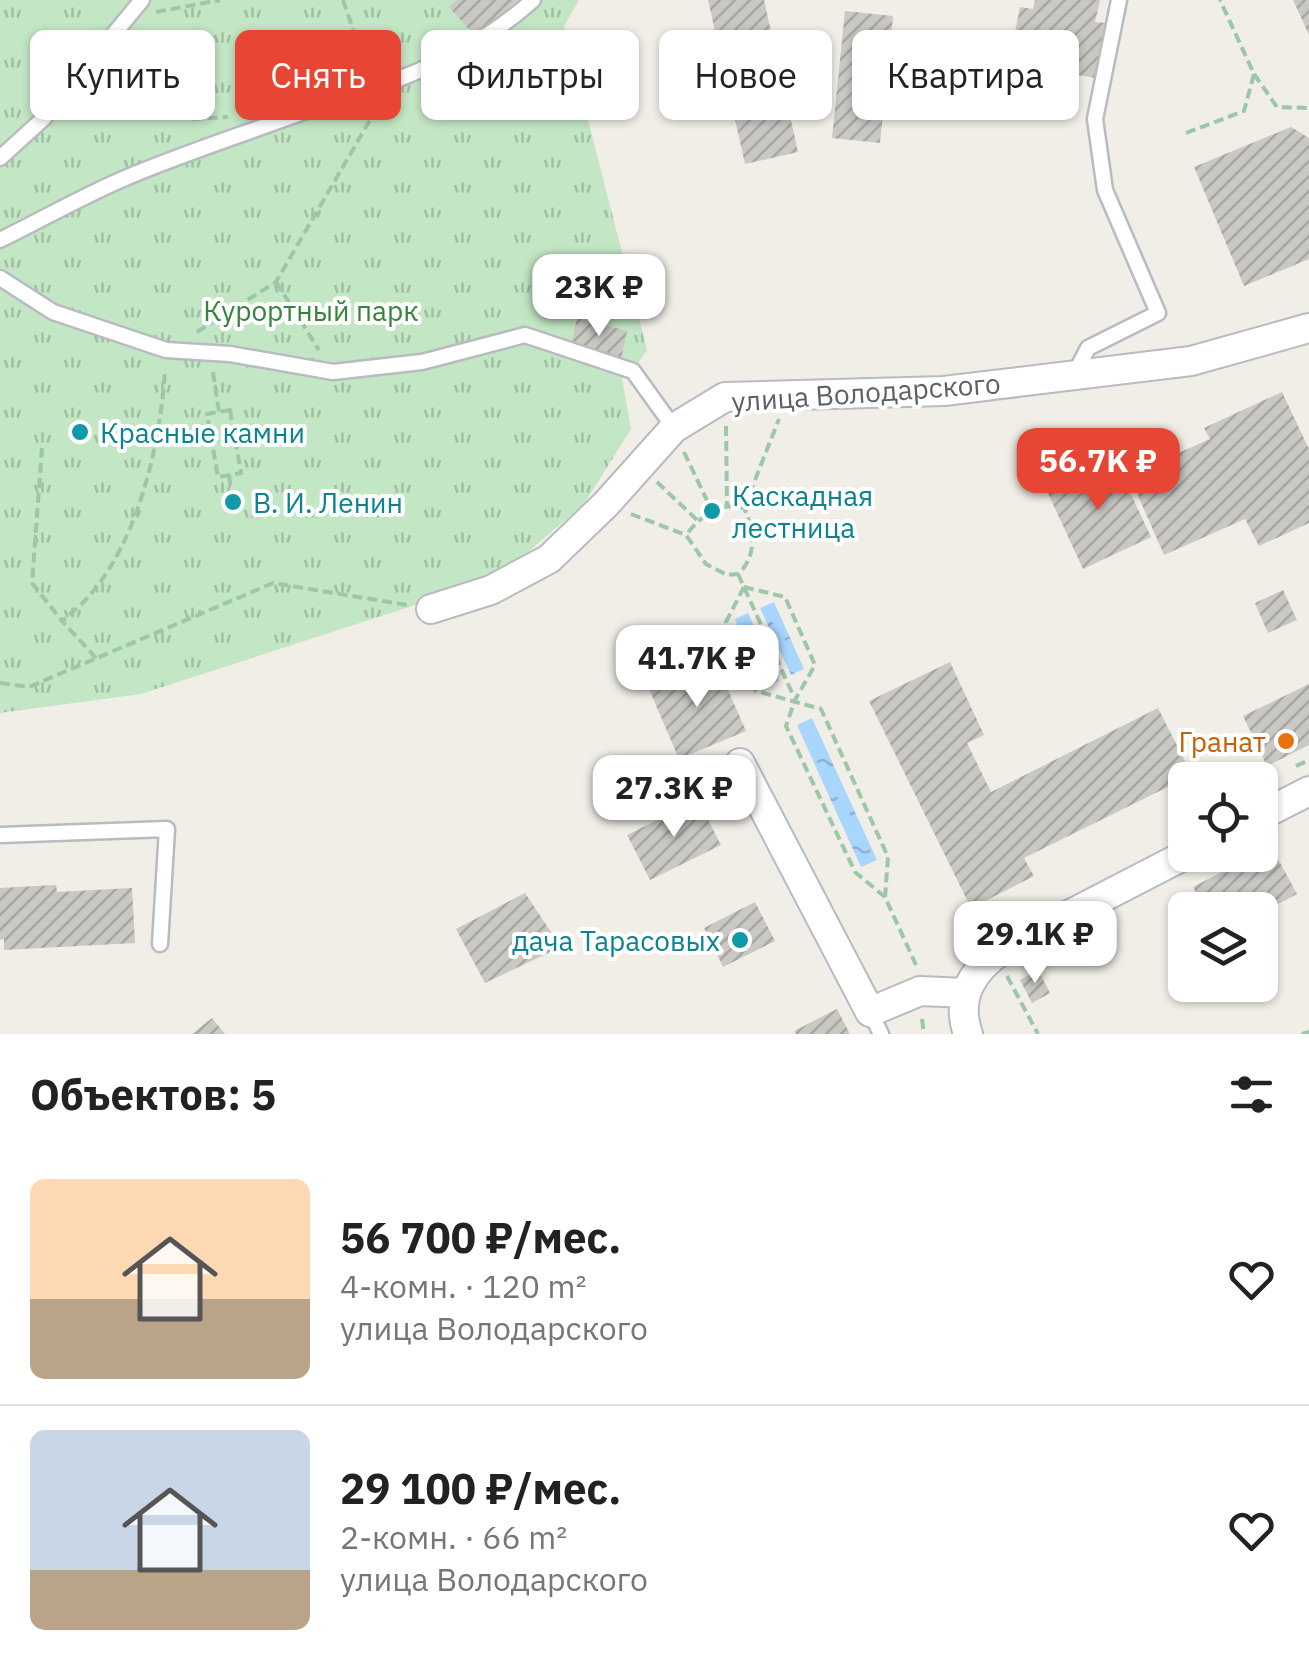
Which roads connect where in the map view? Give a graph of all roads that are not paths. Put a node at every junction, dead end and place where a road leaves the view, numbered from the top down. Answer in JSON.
{"nodes":[{"id":1,"x":142,"y":0,"type":"edge"},
{"id":2,"x":533,"y":0,"type":"edge"},
{"id":3,"x":1119,"y":0,"type":"edge"},
{"id":4,"x":0,"y":158,"type":"edge"},
{"id":5,"x":0,"y":240,"type":"edge"},
{"id":6,"x":0,"y":278,"type":"edge"},
{"id":7,"x":1309,"y":328,"type":"edge"},
{"id":8,"x":1074,"y":376,"type":"junction"},
{"id":9,"x":678,"y":438,"type":"junction"},
{"id":10,"x":431,"y":609,"type":"road end"},
{"id":11,"x":740,"y":763,"type":"dead end"},
{"id":12,"x":1309,"y":791,"type":"edge"},
{"id":13,"x":1278,"y":807,"type":"edge"},
{"id":14,"x":0,"y":835,"type":"edge"},
{"id":15,"x":1168,"y":864,"type":"edge"},
{"id":16,"x":160,"y":944,"type":"dead end"},
{"id":17,"x":966,"y":993,"type":"junction"},
{"id":18,"x":875,"y":1023,"type":"edge"},
{"id":19,"x":968,"y":1034,"type":"edge"}],
"edges":[{"from":1,"to":4,"type":"lane"},
{"from":2,"to":5,"type":"lane"},
{"from":3,"to":8,"type":"lane"},
{"from":6,"to":9,"type":"lane"},
{"from":7,"to":8,"type":"street","name":"улица Володарского"},
{"from":8,"to":9,"type":"street","name":"улица Володарского"},
{"from":9,"to":10,"type":"street","name":"улица Володарского"},
{"from":11,"to":18,"type":"street"},
{"from":12,"to":13,"type":"street"},
{"from":14,"to":16,"type":"lane"},
{"from":15,"to":17,"type":"street"},
{"from":17,"to":18,"type":"street"},
{"from":17,"to":19,"type":"street"}]}
